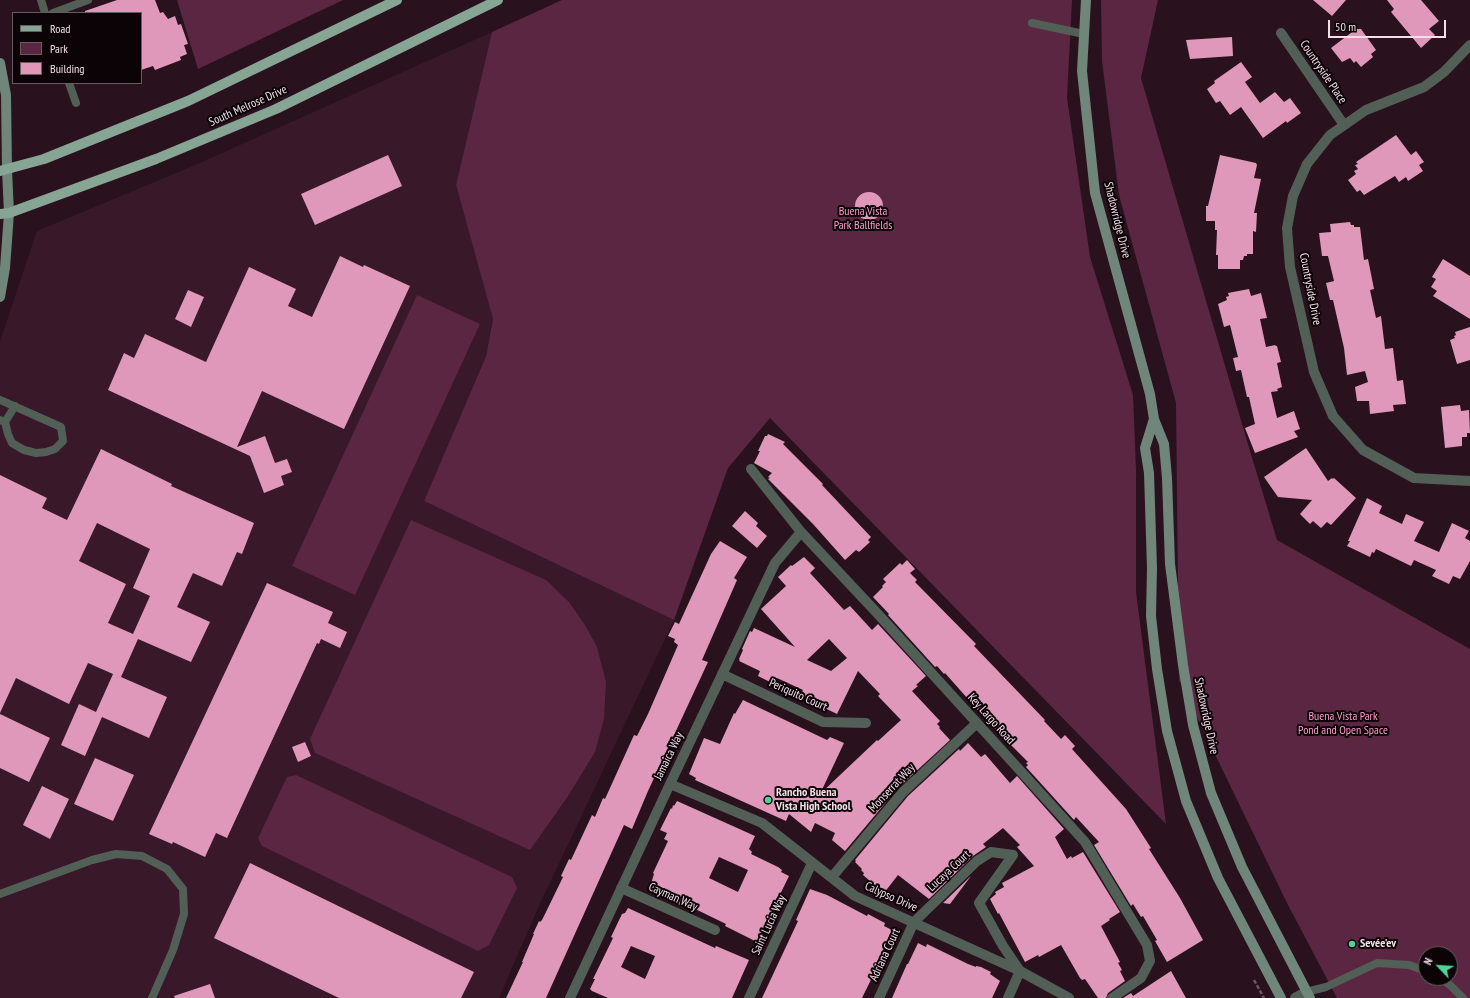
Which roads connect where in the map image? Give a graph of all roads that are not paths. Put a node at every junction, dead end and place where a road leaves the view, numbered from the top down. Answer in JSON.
{"nodes":[{"id":1,"x":41,"y":0,"type":"edge"},
{"id":2,"x":88,"y":0,"type":"edge"},
{"id":3,"x":396,"y":0,"type":"edge"},
{"id":4,"x":498,"y":0,"type":"edge"},
{"id":5,"x":1086,"y":0,"type":"edge"},
{"id":6,"x":45,"y":12,"type":"edge"},
{"id":7,"x":55,"y":12,"type":"edge"},
{"id":8,"x":1032,"y":23,"type":"dead end"},
{"id":9,"x":1281,"y":33,"type":"dead end"},
{"id":10,"x":1084,"y":34,"type":"junction"},
{"id":11,"x":1470,"y":45,"type":"edge"},
{"id":12,"x":0,"y":63,"type":"edge"},
{"id":13,"x":69,"y":84,"type":"edge"},
{"id":14,"x":76,"y":103,"type":"dead end"},
{"id":15,"x":1344,"y":125,"type":"junction"},
{"id":16,"x":3,"y":170,"type":"edge"},
{"id":17,"x":5,"y":214,"type":"edge"},
{"id":18,"x":0,"y":297,"type":"edge"},
{"id":19,"x":0,"y":400,"type":"edge"},
{"id":20,"x":15,"y":406,"type":"junction"},
{"id":21,"x":1154,"y":419,"type":"junction"},
{"id":22,"x":3,"y":421,"type":"edge"},
{"id":23,"x":752,"y":469,"type":"dead end"},
{"id":24,"x":1470,"y":481,"type":"edge"},
{"id":25,"x":801,"y":532,"type":"junction"},
{"id":26,"x":722,"y":674,"type":"junction"},
{"id":27,"x":976,"y":722,"type":"junction"},
{"id":28,"x":866,"y":723,"type":"dead end"},
{"id":29,"x":670,"y":784,"type":"junction"},
{"id":30,"x":812,"y":863,"type":"junction"},
{"id":31,"x":832,"y":877,"type":"junction"},
{"id":32,"x":621,"y":888,"type":"junction"},
{"id":33,"x":0,"y":894,"type":"edge"},
{"id":34,"x":914,"y":922,"type":"junction"},
{"id":35,"x":715,"y":930,"type":"dead end"},
{"id":36,"x":1418,"y":968,"type":"edge"},
{"id":37,"x":1020,"y":971,"type":"junction"},
{"id":38,"x":1451,"y":986,"type":"edge"},
{"id":39,"x":1308,"y":995,"type":"edge"},
{"id":40,"x":572,"y":997,"type":"edge"},
{"id":41,"x":152,"y":998,"type":"edge"},
{"id":42,"x":749,"y":998,"type":"edge"},
{"id":43,"x":879,"y":998,"type":"edge"},
{"id":44,"x":1008,"y":998,"type":"edge"},
{"id":45,"x":1068,"y":998,"type":"edge"},
{"id":46,"x":1112,"y":998,"type":"edge"},
{"id":47,"x":1281,"y":998,"type":"edge"},
{"id":48,"x":1295,"y":998,"type":"edge"},
{"id":49,"x":1463,"y":998,"type":"edge"}],
"edges":[{"from":1,"to":6,"type":"lane"},
{"from":2,"to":7,"type":"lane"},
{"from":3,"to":16,"type":"main road"},
{"from":4,"to":17,"type":"main road","name":"South Melrose Drive"},
{"from":5,"to":10,"type":"street","name":"Shadowridge Drive"},
{"from":8,"to":10,"type":"lane"},
{"from":9,"to":15,"type":"street","name":"Countryside Place"},
{"from":10,"to":21,"type":"street","name":"Shadowridge Drive"},
{"from":11,"to":15,"type":"street","name":"Countryside Drive"},
{"from":12,"to":16,"type":"street"},
{"from":13,"to":14,"type":"lane"},
{"from":15,"to":24,"type":"street","name":"Countryside Drive"},
{"from":16,"to":17,"type":"street"},
{"from":17,"to":18,"type":"street"},
{"from":19,"to":20,"type":"lane"},
{"from":20,"to":22,"type":"lane"},
{"from":20,"to":22,"type":"lane"},
{"from":21,"to":39,"type":"street","name":"Shadowridge Drive"},
{"from":21,"to":47,"type":"street","name":"Shadowridge Drive"},
{"from":23,"to":25,"type":"street","name":"Key Largo Road"},
{"from":25,"to":26,"type":"street","name":"Jamaica Way"},
{"from":25,"to":27,"type":"street","name":"Key Largo Road"},
{"from":26,"to":28,"type":"street","name":"Periquito Court"},
{"from":26,"to":29,"type":"street","name":"Jamaica Way"},
{"from":27,"to":31,"type":"street","name":"Monserrat Way"},
{"from":27,"to":46,"type":"street","name":"Key Largo Road"},
{"from":29,"to":30,"type":"street","name":"Calypso Drive"},
{"from":29,"to":32,"type":"street","name":"Jamaica Way"},
{"from":30,"to":31,"type":"street","name":"Calypso Drive"},
{"from":30,"to":42,"type":"street","name":"Saint Lucia Way"},
{"from":31,"to":34,"type":"street","name":"Calypso Drive"},
{"from":32,"to":35,"type":"street","name":"Cayman Way"},
{"from":32,"to":40,"type":"street","name":"Jamaica Way"},
{"from":33,"to":41,"type":"lane"},
{"from":34,"to":37,"type":"street","name":"Calypso Drive"},
{"from":34,"to":37,"type":"street","name":"Lucaya Court"},
{"from":34,"to":43,"type":"street","name":"Adriana Court"},
{"from":36,"to":39,"type":"lane"},
{"from":37,"to":44,"type":"street"},
{"from":37,"to":45,"type":"street","name":"Calypso Drive"},
{"from":38,"to":49,"type":"lane"},
{"from":39,"to":48,"type":"street"}]}
